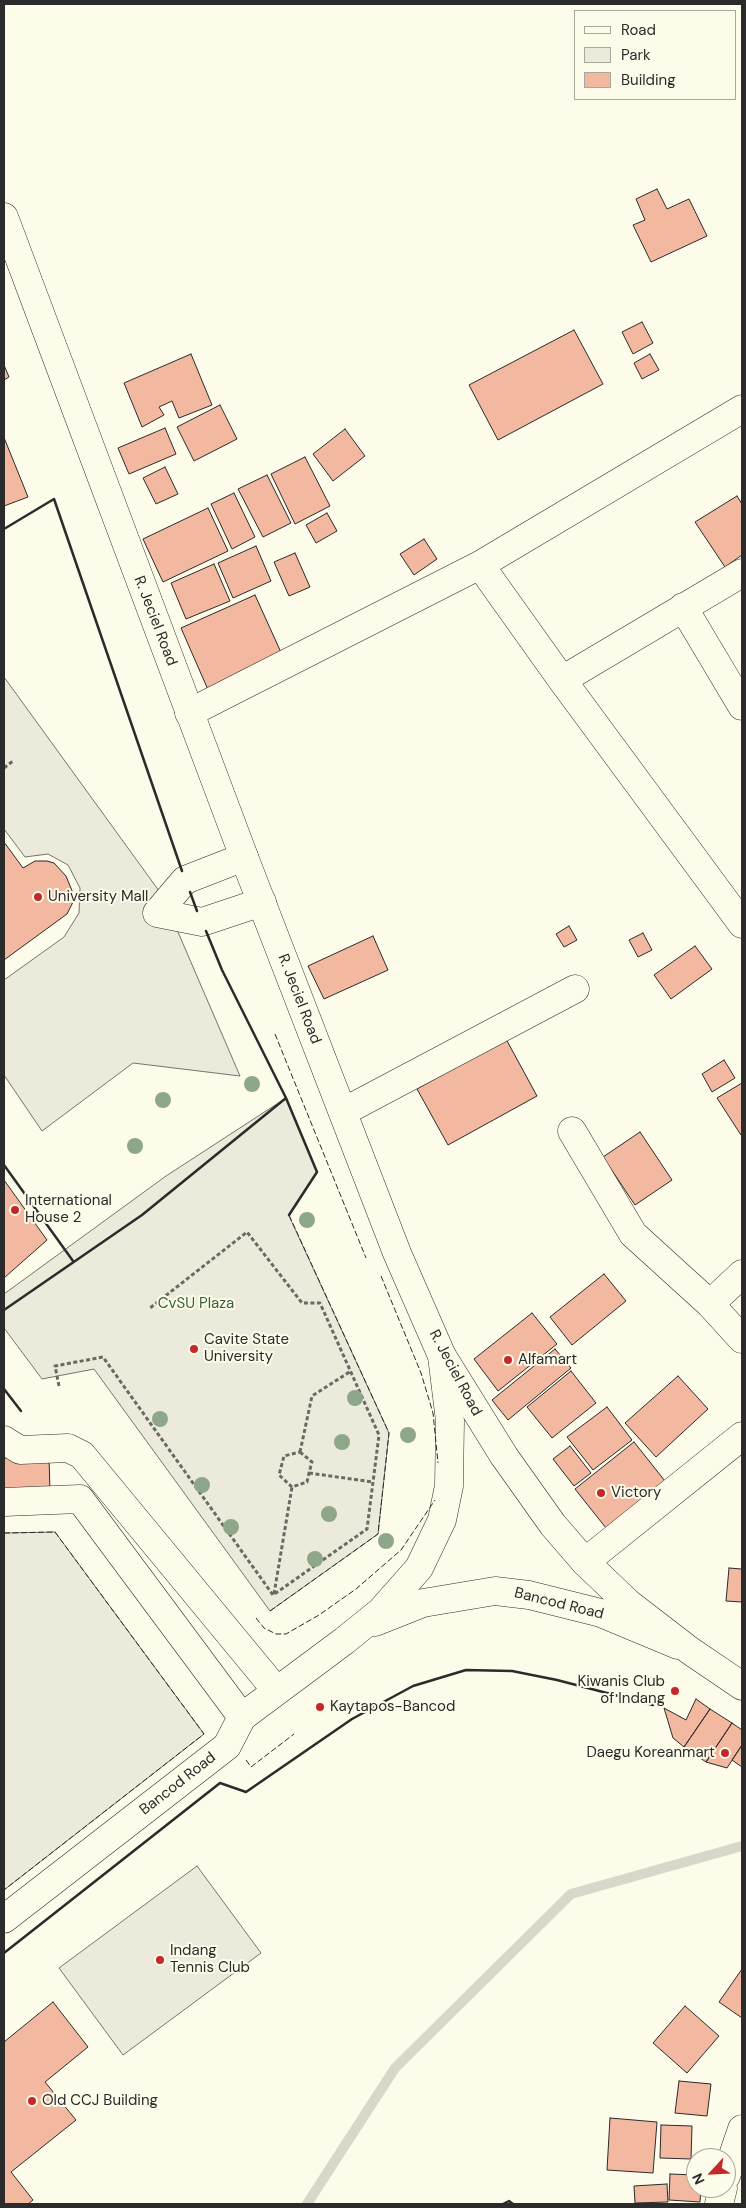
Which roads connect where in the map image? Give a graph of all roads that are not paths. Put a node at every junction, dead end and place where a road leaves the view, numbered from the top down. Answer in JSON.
{"nodes":[{"id":1,"x":4,"y":217,"type":"edge"},
{"id":2,"x":742,"y":409,"type":"edge"},
{"id":3,"x":480,"y":565,"type":"junction"},
{"id":4,"x":742,"y":573,"type":"edge"},
{"id":5,"x":682,"y":607,"type":"junction"},
{"id":6,"x":562,"y":680,"type":"junction"},
{"id":7,"x":742,"y":706,"type":"edge"},
{"id":8,"x":189,"y":713,"type":"junction"},
{"id":9,"x":244,"y":857,"type":"junction"},
{"id":10,"x":262,"y":902,"type":"junction"},
{"id":11,"x":742,"y":924,"type":"edge"},
{"id":12,"x":575,"y":990,"type":"dead end"},
{"id":13,"x":343,"y":1112,"type":"junction"},
{"id":14,"x":572,"y":1131,"type":"dead end"},
{"id":15,"x":742,"y":1274,"type":"edge"},
{"id":16,"x":710,"y":1304,"type":"junction"},
{"id":17,"x":742,"y":1339,"type":"edge"},
{"id":18,"x":442,"y":1356,"type":"junction"},
{"id":19,"x":742,"y":1436,"type":"edge"},
{"id":20,"x":4,"y":1440,"type":"edge"},
{"id":21,"x":4,"y":1502,"type":"edge"},
{"id":22,"x":585,"y":1562,"type":"junction"},
{"id":23,"x":344,"y":1641,"type":"junction"},
{"id":24,"x":689,"y":1650,"type":"junction"},
{"id":25,"x":742,"y":1686,"type":"edge"},
{"id":26,"x":276,"y":1690,"type":"junction"},
{"id":27,"x":242,"y":1717,"type":"junction"},
{"id":28,"x":4,"y":1919,"type":"edge"},
{"id":29,"x":742,"y":2129,"type":"edge"},
{"id":30,"x":736,"y":2148,"type":"edge"}],
"edges":[{"from":1,"to":8,"type":"street","name":"R. Jeciel Road"},
{"from":2,"to":3,"type":"street"},
{"from":3,"to":6,"type":"street"},
{"from":3,"to":8,"type":"street"},
{"from":4,"to":5,"type":"street"},
{"from":5,"to":6,"type":"street"},
{"from":5,"to":7,"type":"street"},
{"from":6,"to":11,"type":"street"},
{"from":8,"to":9,"type":"street","name":"R. Jeciel Road"},
{"from":9,"to":10,"type":"street","name":"R. Jeciel Road"},
{"from":9,"to":10,"type":"street"},
{"from":10,"to":13,"type":"street","name":"R. Jeciel Road"},
{"from":12,"to":13,"type":"street"},
{"from":13,"to":18,"type":"street","name":"R. Jeciel Road"},
{"from":14,"to":16,"type":"street"},
{"from":15,"to":16,"type":"street"},
{"from":16,"to":17,"type":"street"},
{"from":18,"to":22,"type":"street","name":"R. Jeciel Road"},
{"from":18,"to":23,"type":"street","name":"Bancod Road"},
{"from":19,"to":22,"type":"street"},
{"from":20,"to":26,"type":"street"},
{"from":21,"to":27,"type":"street"},
{"from":22,"to":24,"type":"street","name":"R. Jeciel Road"},
{"from":23,"to":24,"type":"street","name":"Bancod Road"},
{"from":23,"to":26,"type":"street","name":"Bancod Road"},
{"from":24,"to":25,"type":"street","name":"R. Jeciel Road"},
{"from":26,"to":27,"type":"street","name":"Bancod Road"},
{"from":27,"to":28,"type":"street","name":"Bancod Road"},
{"from":29,"to":30,"type":"street"}]}
